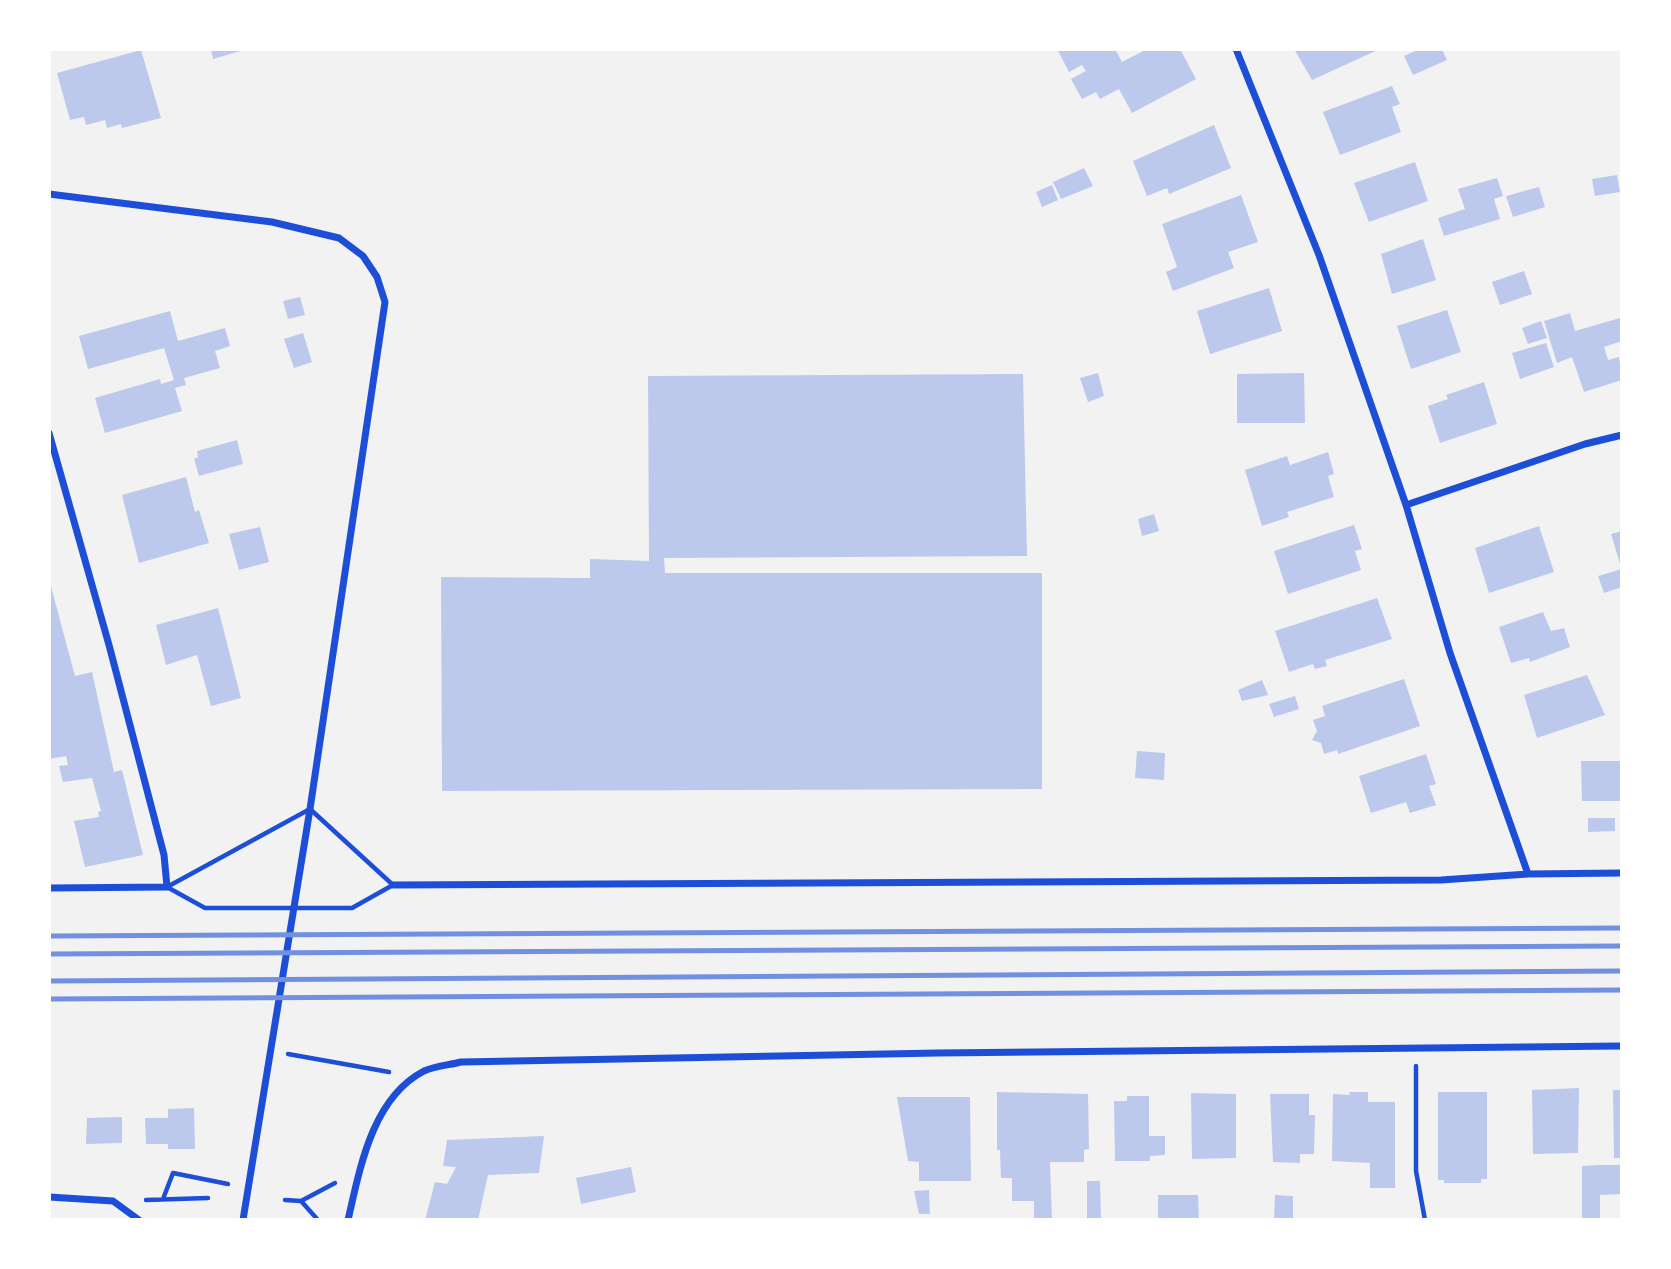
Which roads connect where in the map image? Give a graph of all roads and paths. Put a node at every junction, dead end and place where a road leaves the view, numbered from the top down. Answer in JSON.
{"nodes":[{"id":1,"x":1236,"y":49,"type":"edge"},
{"id":2,"x":49,"y":194,"type":"edge"},
{"id":3,"x":49,"y":433,"type":"edge"},
{"id":4,"x":1622,"y":435,"type":"edge"},
{"id":5,"x":1406,"y":505,"type":"junction"},
{"id":6,"x":310,"y":808,"type":"junction"},
{"id":7,"x":374,"y":867,"type":"dead end"},
{"id":8,"x":1622,"y":873,"type":"edge"},
{"id":9,"x":1528,"y":874,"type":"junction"},
{"id":10,"x":393,"y":885,"type":"dead end"},
{"id":11,"x":167,"y":887,"type":"junction"},
{"id":12,"x":49,"y":888,"type":"edge"},
{"id":13,"x":1622,"y":1046,"type":"edge"},
{"id":14,"x":1416,"y":1048,"type":"junction"},
{"id":15,"x":270,"y":1050,"type":"junction"},
{"id":16,"x":389,"y":1072,"type":"dead end"},
{"id":17,"x":340,"y":1178,"type":"dead end"},
{"id":18,"x":248,"y":1188,"type":"junction"},
{"id":19,"x":49,"y":1197,"type":"edge"},
{"id":20,"x":208,"y":1198,"type":"dead end"},
{"id":21,"x":163,"y":1199,"type":"junction"},
{"id":22,"x":285,"y":1200,"type":"dead end"},
{"id":23,"x":113,"y":1201,"type":"junction"},
{"id":24,"x":301,"y":1201,"type":"junction"},
{"id":25,"x":139,"y":1220,"type":"edge"},
{"id":26,"x":243,"y":1220,"type":"edge"},
{"id":27,"x":318,"y":1220,"type":"edge"},
{"id":28,"x":348,"y":1220,"type":"edge"},
{"id":29,"x":1425,"y":1220,"type":"edge"}],
"edges":[{"from":1,"to":5,"type":"street"},
{"from":2,"to":6,"type":"street"},
{"from":3,"to":11,"type":"street"},
{"from":4,"to":5,"type":"street"},
{"from":5,"to":9,"type":"street"},
{"from":6,"to":7,"type":"path"},
{"from":6,"to":11,"type":"path"},
{"from":6,"to":15,"type":"street"},
{"from":8,"to":9,"type":"street"},
{"from":9,"to":10,"type":"street"},
{"from":11,"to":12,"type":"street"},
{"from":13,"to":14,"type":"street"},
{"from":14,"to":28,"type":"street"},
{"from":14,"to":29,"type":"path"},
{"from":15,"to":16,"type":"path"},
{"from":15,"to":18,"type":"street"},
{"from":17,"to":24,"type":"path"},
{"from":18,"to":21,"type":"path"},
{"from":18,"to":26,"type":"street"},
{"from":19,"to":23,"type":"street"},
{"from":20,"to":21,"type":"path"},
{"from":21,"to":23,"type":"path"},
{"from":22,"to":24,"type":"path"},
{"from":23,"to":25,"type":"street"},
{"from":24,"to":27,"type":"path"}]}
